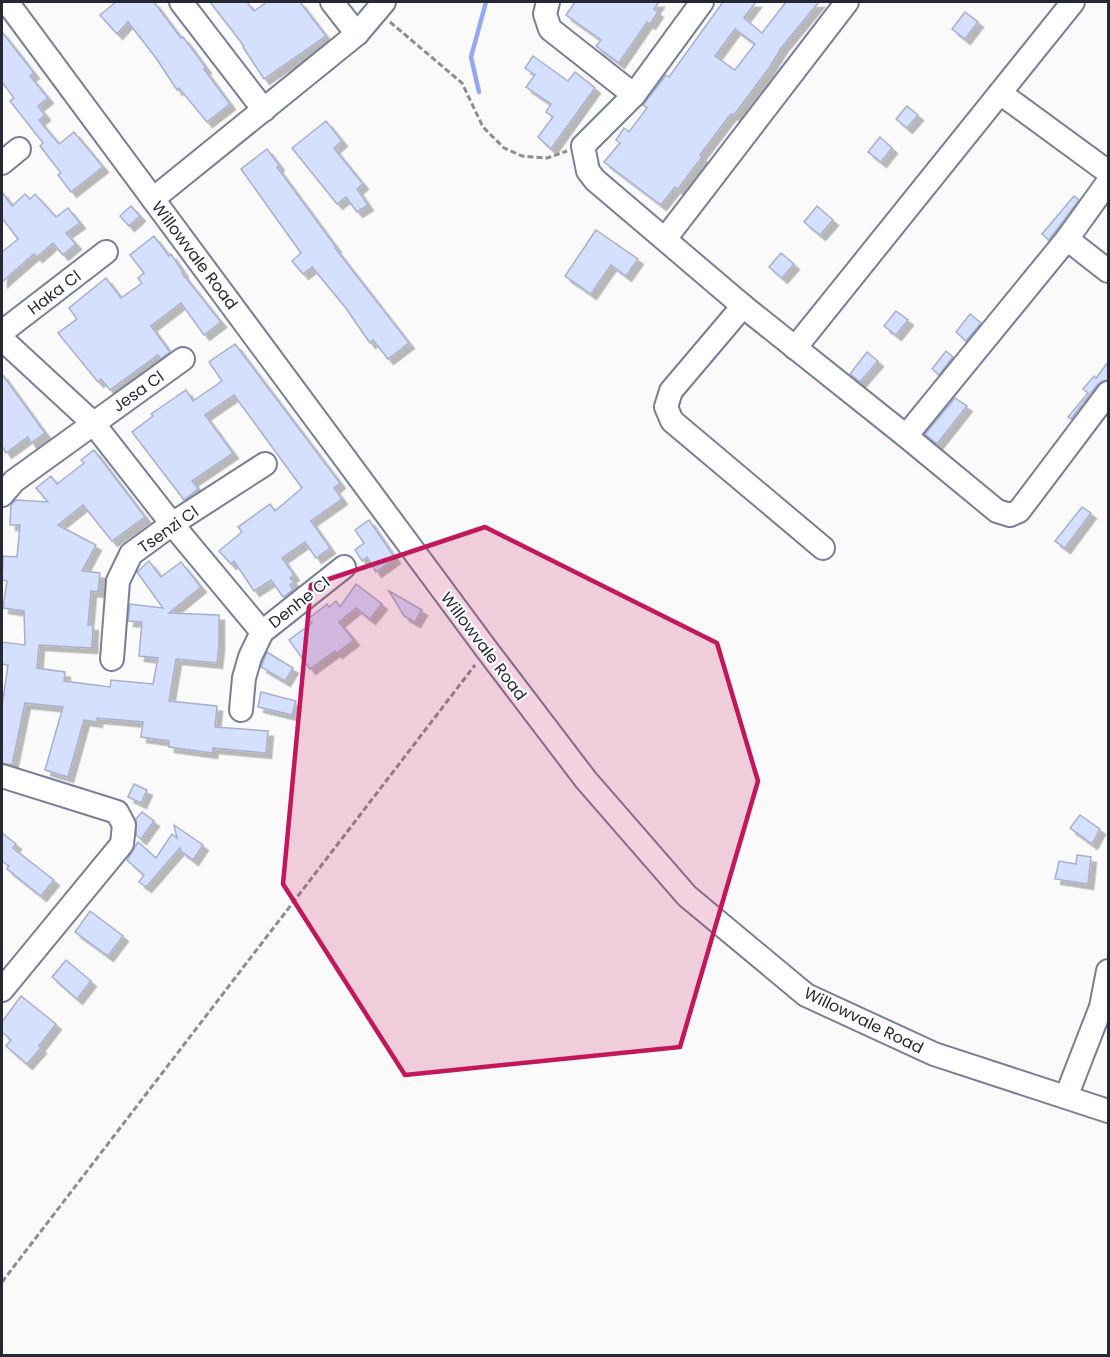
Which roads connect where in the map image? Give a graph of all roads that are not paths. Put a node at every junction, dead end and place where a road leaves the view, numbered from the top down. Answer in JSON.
{"nodes":[{"id":1,"x":7,"y":2,"type":"edge"},
{"id":2,"x":181,"y":2,"type":"edge"},
{"id":3,"x":332,"y":2,"type":"edge"},
{"id":4,"x":548,"y":2,"type":"edge"},
{"id":5,"x":702,"y":2,"type":"edge"},
{"id":6,"x":847,"y":2,"type":"edge"},
{"id":7,"x":1073,"y":2,"type":"edge"},
{"id":8,"x":380,"y":6,"type":"edge"},
{"id":9,"x":357,"y":34,"type":"junction"},
{"id":10,"x":1000,"y":93,"type":"junction"},
{"id":11,"x":634,"y":95,"type":"junction"},
{"id":12,"x":264,"y":110,"type":"junction"},
{"id":13,"x":19,"y":149,"type":"dead end"},
{"id":14,"x":2,"y":163,"type":"edge"},
{"id":15,"x":1108,"y":172,"type":"edge"},
{"id":16,"x":1108,"y":182,"type":"edge"},
{"id":17,"x":153,"y":199,"type":"junction"},
{"id":18,"x":665,"y":239,"type":"junction"},
{"id":19,"x":1067,"y":239,"type":"junction"},
{"id":20,"x":106,"y":252,"type":"dead end"},
{"id":21,"x":1108,"y":271,"type":"edge"},
{"id":22,"x":744,"y":306,"type":"junction"},
{"id":23,"x":2,"y":332,"type":"edge"},
{"id":24,"x":2,"y":339,"type":"edge"},
{"id":25,"x":795,"y":348,"type":"junction"},
{"id":26,"x":183,"y":359,"type":"dead end"},
{"id":27,"x":1108,"y":393,"type":"edge"},
{"id":28,"x":93,"y":423,"type":"junction"},
{"id":29,"x":906,"y":436,"type":"junction"},
{"id":30,"x":265,"y":464,"type":"dead end"},
{"id":31,"x":2,"y":495,"type":"edge"},
{"id":32,"x":172,"y":524,"type":"junction"},
{"id":33,"x":823,"y":548,"type":"dead end"},
{"id":34,"x":344,"y":567,"type":"dead end"},
{"id":35,"x":262,"y":632,"type":"junction"},
{"id":36,"x":112,"y":659,"type":"dead end"},
{"id":37,"x":241,"y":710,"type":"dead end"},
{"id":38,"x":2,"y":776,"type":"edge"},
{"id":39,"x":1108,"y":971,"type":"edge"},
{"id":40,"x":2,"y":990,"type":"edge"},
{"id":41,"x":1066,"y":1097,"type":"junction"},
{"id":42,"x":1108,"y":1111,"type":"edge"}],
"edges":[{"from":1,"to":17,"type":"street","name":"Willowvale Road"},
{"from":2,"to":12,"type":"street"},
{"from":3,"to":9,"type":"street"},
{"from":4,"to":11,"type":"street"},
{"from":5,"to":11,"type":"street"},
{"from":6,"to":18,"type":"street"},
{"from":7,"to":10,"type":"street"},
{"from":8,"to":9,"type":"street"},
{"from":9,"to":12,"type":"street"},
{"from":10,"to":15,"type":"street"},
{"from":10,"to":25,"type":"street"},
{"from":11,"to":18,"type":"street"},
{"from":12,"to":17,"type":"street"},
{"from":13,"to":14,"type":"street"},
{"from":16,"to":19,"type":"street"},
{"from":17,"to":41,"type":"street","name":"Willowvale Road"},
{"from":18,"to":22,"type":"street"},
{"from":19,"to":21,"type":"street"},
{"from":19,"to":29,"type":"street"},
{"from":20,"to":23,"type":"street","name":"Haka Cl"},
{"from":22,"to":25,"type":"street"},
{"from":22,"to":33,"type":"street"},
{"from":24,"to":28,"type":"street"},
{"from":25,"to":29,"type":"street"},
{"from":26,"to":28,"type":"street","name":"Jesa Cl"},
{"from":27,"to":29,"type":"street"},
{"from":28,"to":31,"type":"street","name":"Jesa Cl"},
{"from":28,"to":32,"type":"street"},
{"from":30,"to":32,"type":"street","name":"Tsenzi Cl"},
{"from":32,"to":35,"type":"street"},
{"from":32,"to":36,"type":"street","name":"Tsenzi Cl"},
{"from":34,"to":35,"type":"street","name":"Denhe Cl"},
{"from":35,"to":37,"type":"street","name":"Denhe Cl"},
{"from":38,"to":40,"type":"street"},
{"from":39,"to":41,"type":"street"},
{"from":41,"to":42,"type":"street","name":"Willowvale Road"}]}
